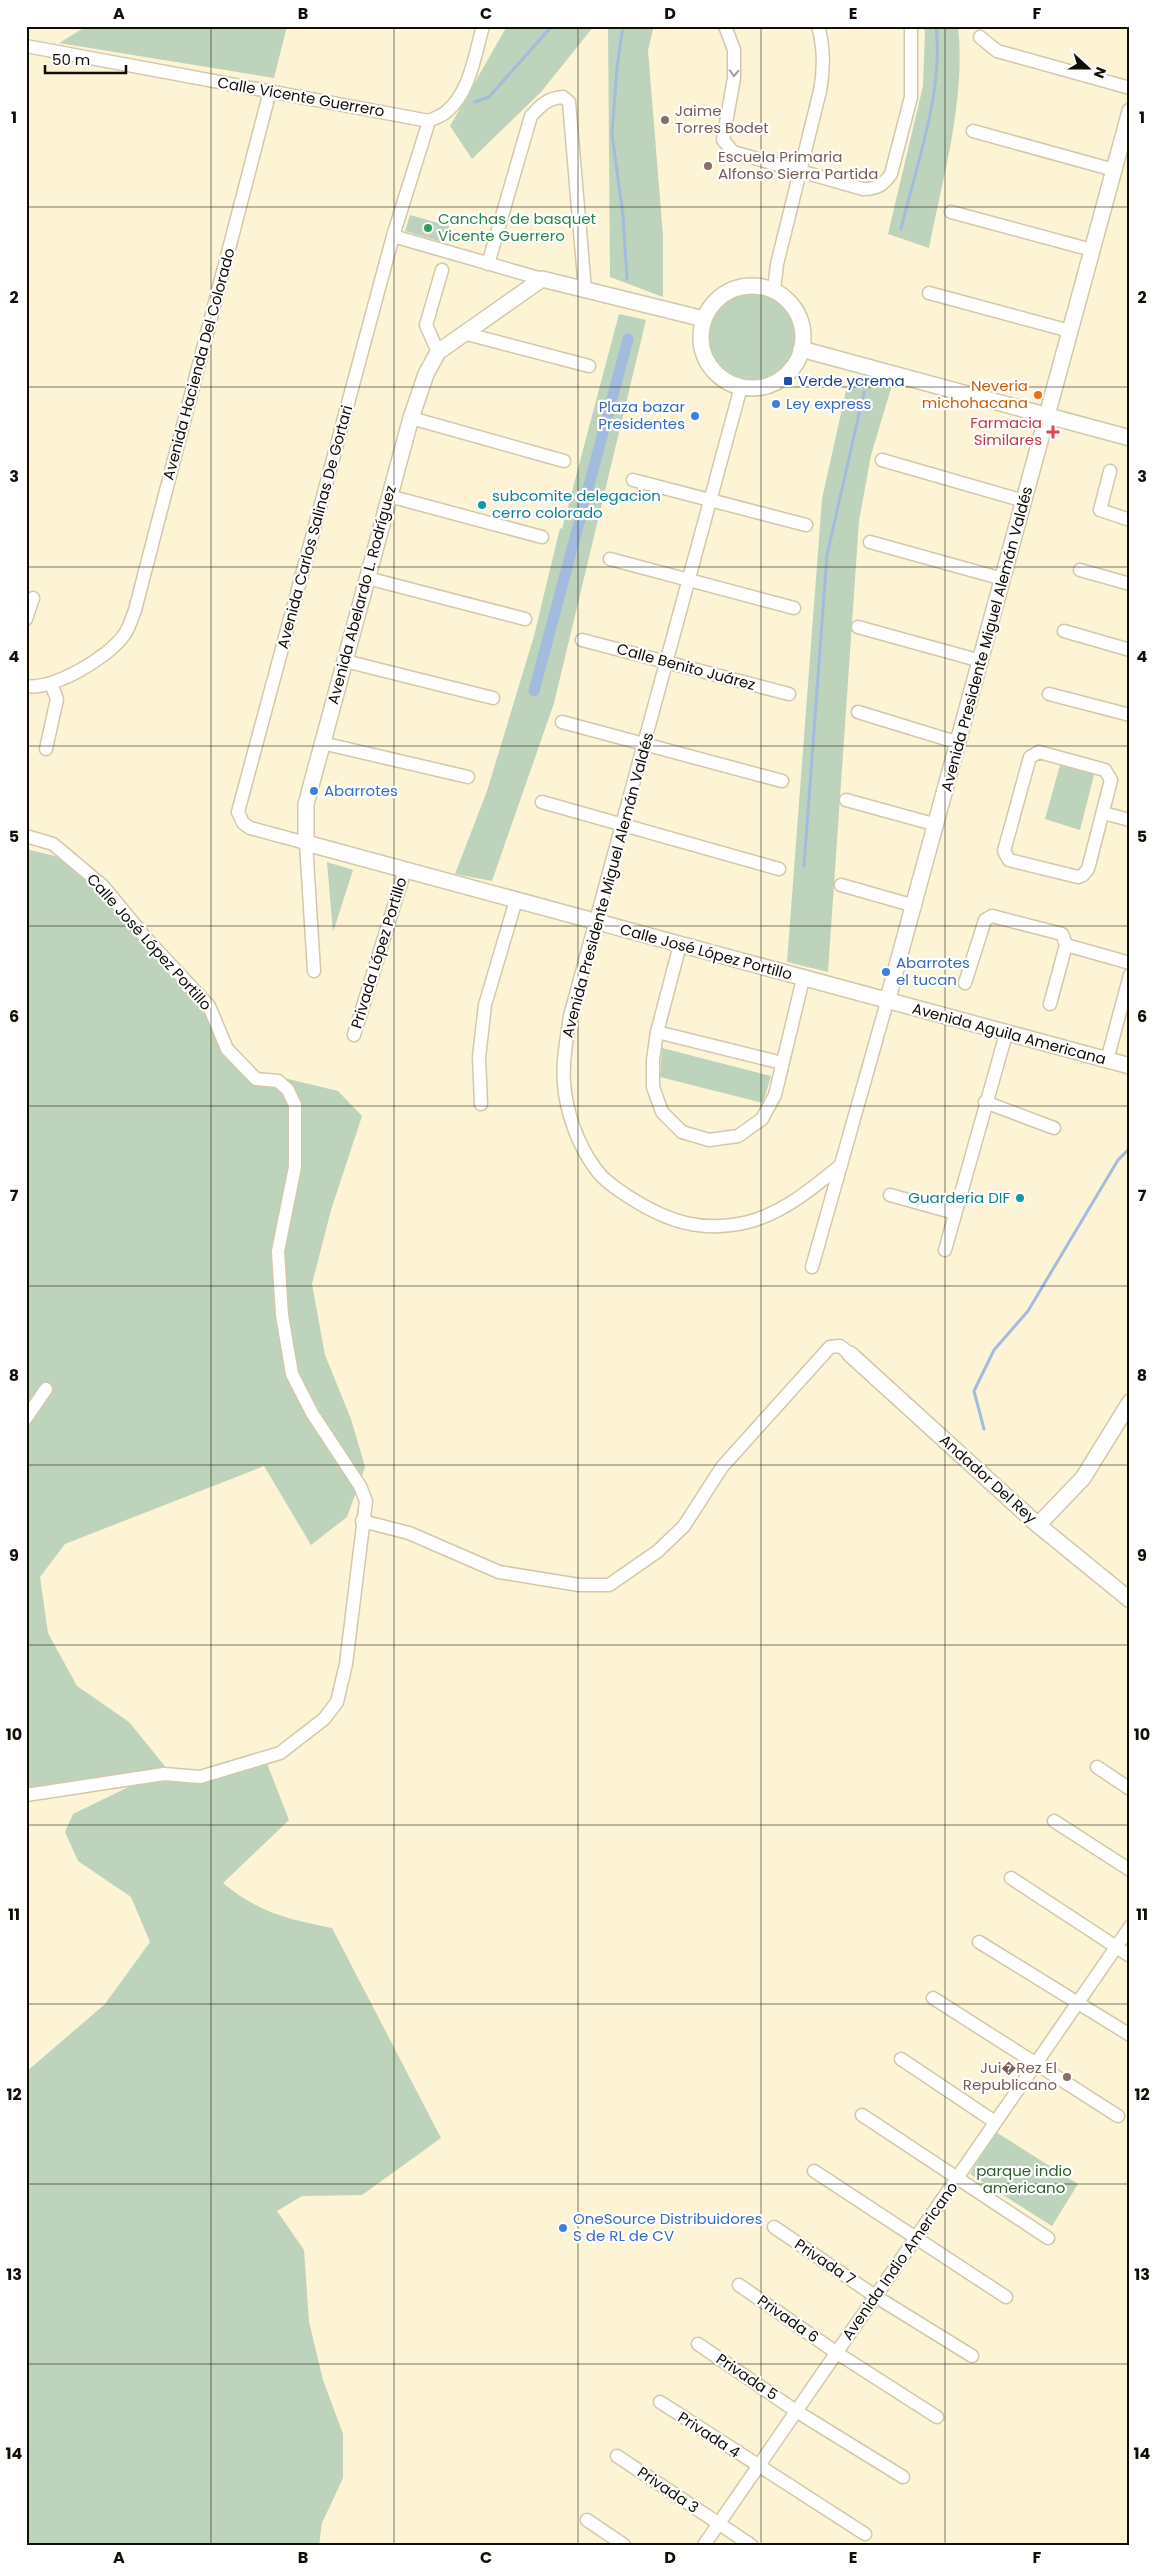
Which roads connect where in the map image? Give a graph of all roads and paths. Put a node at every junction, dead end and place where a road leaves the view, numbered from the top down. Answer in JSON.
{"nodes":[{"id":1,"x":483,"y":26,"type":"edge"},
{"id":2,"x":725,"y":26,"type":"edge"},
{"id":3,"x":818,"y":26,"type":"edge"},
{"id":4,"x":910,"y":26,"type":"edge"},
{"id":5,"x":980,"y":37,"type":"dead end"},
{"id":6,"x":26,"y":46,"type":"edge"},
{"id":7,"x":1130,"y":88,"type":"edge"},
{"id":8,"x":270,"y":91,"type":"junction"},
{"id":9,"x":1130,"y":111,"type":"edge"},
{"id":10,"x":429,"y":121,"type":"junction"},
{"id":11,"x":973,"y":131,"type":"dead end"},
{"id":12,"x":1114,"y":170,"type":"junction"},
{"id":13,"x":802,"y":172,"type":"junction"},
{"id":14,"x":951,"y":212,"type":"dead end"},
{"id":15,"x":393,"y":236,"type":"junction"},
{"id":16,"x":1092,"y":250,"type":"junction"},
{"id":17,"x":488,"y":264,"type":"junction"},
{"id":18,"x":442,"y":270,"type":"dead end"},
{"id":19,"x":542,"y":279,"type":"junction"},
{"id":20,"x":585,"y":290,"type":"junction"},
{"id":21,"x":774,"y":290,"type":"junction"},
{"id":22,"x":928,"y":293,"type":"dead end"},
{"id":23,"x":704,"y":319,"type":"junction"},
{"id":24,"x":1070,"y":331,"type":"junction"},
{"id":25,"x":463,"y":333,"type":"junction"},
{"id":26,"x":802,"y":349,"type":"junction"},
{"id":27,"x":438,"y":352,"type":"junction"},
{"id":28,"x":588,"y":366,"type":"dead end"},
{"id":29,"x":741,"y":387,"type":"junction"},
{"id":30,"x":1048,"y":415,"type":"junction"},
{"id":31,"x":411,"y":418,"type":"junction"},
{"id":32,"x":1130,"y":438,"type":"edge"},
{"id":33,"x":882,"y":460,"type":"dead end"},
{"id":34,"x":564,"y":461,"type":"dead end"},
{"id":35,"x":1110,"y":471,"type":"dead end"},
{"id":36,"x":633,"y":480,"type":"dead end"},
{"id":37,"x":389,"y":496,"type":"junction"},
{"id":38,"x":710,"y":500,"type":"junction"},
{"id":39,"x":1024,"y":500,"type":"junction"},
{"id":40,"x":1130,"y":520,"type":"edge"},
{"id":41,"x":806,"y":525,"type":"dead end"},
{"id":42,"x":542,"y":537,"type":"dead end"},
{"id":43,"x":870,"y":542,"type":"dead end"},
{"id":44,"x":610,"y":559,"type":"dead end"},
{"id":45,"x":1080,"y":570,"type":"dead end"},
{"id":46,"x":367,"y":578,"type":"junction"},
{"id":47,"x":1003,"y":579,"type":"junction"},
{"id":48,"x":689,"y":580,"type":"junction"},
{"id":49,"x":1130,"y":584,"type":"edge"},
{"id":50,"x":33,"y":598,"type":"dead end"},
{"id":51,"x":794,"y":608,"type":"dead end"},
{"id":52,"x":26,"y":619,"type":"edge"},
{"id":53,"x":525,"y":620,"type":"dead end"},
{"id":54,"x":858,"y":627,"type":"dead end"},
{"id":55,"x":1064,"y":631,"type":"dead end"},
{"id":56,"x":582,"y":640,"type":"dead end"},
{"id":57,"x":1130,"y":650,"type":"edge"},
{"id":58,"x":344,"y":661,"type":"junction"},
{"id":59,"x":981,"y":661,"type":"junction"},
{"id":60,"x":667,"y":662,"type":"junction"},
{"id":61,"x":51,"y":684,"type":"junction"},
{"id":62,"x":26,"y":686,"type":"edge"},
{"id":63,"x":789,"y":694,"type":"dead end"},
{"id":64,"x":1050,"y":694,"type":"dead end"},
{"id":65,"x":492,"y":698,"type":"dead end"},
{"id":66,"x":858,"y":712,"type":"dead end"},
{"id":67,"x":1130,"y":715,"type":"edge"},
{"id":68,"x":562,"y":722,"type":"dead end"},
{"id":69,"x":322,"y":743,"type":"junction"},
{"id":70,"x":959,"y":743,"type":"junction"},
{"id":71,"x":645,"y":744,"type":"junction"},
{"id":72,"x":46,"y":749,"type":"dead end"},
{"id":73,"x":468,"y":776,"type":"dead end"},
{"id":74,"x":782,"y":781,"type":"dead end"},
{"id":75,"x":846,"y":800,"type":"dead end"},
{"id":76,"x":542,"y":802,"type":"dead end"},
{"id":77,"x":1102,"y":813,"type":"junction"},
{"id":78,"x":239,"y":818,"type":"joint"},
{"id":79,"x":1130,"y":820,"type":"edge"},
{"id":80,"x":623,"y":825,"type":"junction"},
{"id":81,"x":937,"y":825,"type":"junction"},
{"id":82,"x":26,"y":836,"type":"edge"},
{"id":83,"x":306,"y":843,"type":"junction"},
{"id":84,"x":779,"y":869,"type":"dead end"},
{"id":85,"x":405,"y":870,"type":"junction"},
{"id":86,"x":841,"y":885,"type":"dead end"},
{"id":87,"x":516,"y":900,"type":"junction"},
{"id":88,"x":915,"y":906,"type":"junction"},
{"id":89,"x":596,"y":922,"type":"junction"},
{"id":90,"x":680,"y":945,"type":"junction"},
{"id":91,"x":1066,"y":946,"type":"junction"},
{"id":92,"x":1130,"y":963,"type":"edge"},
{"id":93,"x":314,"y":971,"type":"dead end"},
{"id":94,"x":1130,"y":975,"type":"edge"},
{"id":95,"x":803,"y":979,"type":"junction"},
{"id":96,"x":965,"y":983,"type":"dead end"},
{"id":97,"x":887,"y":1002,"type":"junction"},
{"id":98,"x":1050,"y":1004,"type":"dead end"},
{"id":99,"x":657,"y":1032,"type":"junction"},
{"id":100,"x":1006,"y":1034,"type":"junction"},
{"id":101,"x":354,"y":1035,"type":"dead end"},
{"id":102,"x":1107,"y":1060,"type":"junction"},
{"id":103,"x":782,"y":1063,"type":"junction"},
{"id":104,"x":1130,"y":1066,"type":"edge"},
{"id":105,"x":985,"y":1102,"type":"junction"},
{"id":106,"x":481,"y":1104,"type":"dead end"},
{"id":107,"x":1054,"y":1128,"type":"dead end"},
{"id":108,"x":841,"y":1165,"type":"junction"},
{"id":109,"x":890,"y":1195,"type":"dead end"},
{"id":110,"x":955,"y":1213,"type":"junction"},
{"id":111,"x":945,"y":1250,"type":"dead end"},
{"id":112,"x":812,"y":1267,"type":"dead end"},
{"id":113,"x":850,"y":1354,"type":"joint"},
{"id":114,"x":46,"y":1389,"type":"dead end"},
{"id":115,"x":1130,"y":1402,"type":"edge"},
{"id":116,"x":26,"y":1418,"type":"edge"},
{"id":117,"x":362,"y":1521,"type":"junction"},
{"id":118,"x":1038,"y":1526,"type":"junction"},
{"id":119,"x":1130,"y":1600,"type":"edge"},
{"id":120,"x":1097,"y":1767,"type":"dead end"},
{"id":121,"x":1130,"y":1789,"type":"edge"},
{"id":122,"x":26,"y":1795,"type":"edge"},
{"id":123,"x":1054,"y":1821,"type":"dead end"},
{"id":124,"x":1130,"y":1870,"type":"edge"},
{"id":125,"x":1011,"y":1878,"type":"dead end"},
{"id":126,"x":1130,"y":1927,"type":"edge"},
{"id":127,"x":979,"y":1942,"type":"dead end"},
{"id":128,"x":1116,"y":1947,"type":"junction"},
{"id":129,"x":1130,"y":1956,"type":"edge"},
{"id":130,"x":934,"y":1998,"type":"dead end"},
{"id":131,"x":1078,"y":2003,"type":"junction"},
{"id":132,"x":1130,"y":2035,"type":"edge"},
{"id":133,"x":901,"y":2058,"type":"dead end"},
{"id":134,"x":1036,"y":2063,"type":"junction"},
{"id":135,"x":862,"y":2115,"type":"dead end"},
{"id":136,"x":1118,"y":2116,"type":"dead end"},
{"id":137,"x":995,"y":2122,"type":"junction"},
{"id":138,"x":814,"y":2171,"type":"dead end"},
{"id":139,"x":957,"y":2178,"type":"junction"},
{"id":140,"x":774,"y":2227,"type":"dead end"},
{"id":141,"x":1048,"y":2238,"type":"dead end"},
{"id":142,"x":915,"y":2239,"type":"junction"},
{"id":143,"x":739,"y":2285,"type":"dead end"},
{"id":144,"x":875,"y":2296,"type":"junction"},
{"id":145,"x":1006,"y":2297,"type":"dead end"},
{"id":146,"x":698,"y":2344,"type":"dead end"},
{"id":147,"x":837,"y":2352,"type":"junction"},
{"id":148,"x":972,"y":2356,"type":"dead end"},
{"id":149,"x":660,"y":2402,"type":"dead end"},
{"id":150,"x":796,"y":2411,"type":"junction"},
{"id":151,"x":937,"y":2417,"type":"dead end"},
{"id":152,"x":617,"y":2456,"type":"dead end"},
{"id":153,"x":758,"y":2467,"type":"junction"},
{"id":154,"x":903,"y":2476,"type":"dead end"},
{"id":155,"x":587,"y":2520,"type":"dead end"},
{"id":156,"x":719,"y":2524,"type":"junction"},
{"id":157,"x":865,"y":2534,"type":"dead end"},
{"id":158,"x":624,"y":2545,"type":"edge"},
{"id":159,"x":704,"y":2545,"type":"edge"},
{"id":160,"x":751,"y":2545,"type":"edge"}],
"edges":[{"from":1,"to":10,"type":"street"},
{"from":2,"to":13,"type":"street","one_way":true},
{"from":3,"to":13,"type":"street"},
{"from":4,"to":13,"type":"street"},
{"from":5,"to":7,"type":"street"},
{"from":6,"to":8,"type":"street","name":"Calle Vicente Guerrero"},
{"from":8,"to":10,"type":"street","name":"Calle Vicente Guerrero"},
{"from":8,"to":61,"type":"street","name":"Avenida Hacienda Del Colorado"},
{"from":9,"to":12,"type":"street","name":"Avenida Presidente Miguel Alemán Valdés"},
{"from":10,"to":15,"type":"street","name":"Avenida Carlos Salinas De Gortari"},
{"from":11,"to":12,"type":"street"},
{"from":12,"to":16,"type":"street","name":"Avenida Presidente Miguel Alemán Valdés"},
{"from":13,"to":21,"type":"street"},
{"from":14,"to":16,"type":"street"},
{"from":15,"to":17,"type":"street"},
{"from":15,"to":78,"type":"street","name":"Avenida Carlos Salinas De Gortari"},
{"from":16,"to":24,"type":"street","name":"Avenida Presidente Miguel Alemán Valdés"},
{"from":17,"to":19,"type":"street"},
{"from":17,"to":20,"type":"street"},
{"from":18,"to":27,"type":"street"},
{"from":19,"to":20,"type":"street"},
{"from":19,"to":25,"type":"street","name":"Avenida Abelardo L. Rodríguez"},
{"from":20,"to":23,"type":"street"},
{"from":21,"to":23,"type":"street"},
{"from":21,"to":26,"type":"street"},
{"from":22,"to":24,"type":"street"},
{"from":23,"to":29,"type":"street"},
{"from":24,"to":30,"type":"street","name":"Avenida Presidente Miguel Alemán Valdés"},
{"from":25,"to":27,"type":"street","name":"Avenida Abelardo L. Rodríguez"},
{"from":25,"to":28,"type":"street"},
{"from":26,"to":29,"type":"street"},
{"from":26,"to":30,"type":"street"},
{"from":27,"to":31,"type":"street","name":"Avenida Abelardo L. Rodríguez"},
{"from":29,"to":38,"type":"street","name":"Avenida Presidente Miguel Alemán Valdés"},
{"from":30,"to":32,"type":"street"},
{"from":30,"to":39,"type":"street","name":"Avenida Presidente Miguel Alemán Valdés"},
{"from":31,"to":34,"type":"street"},
{"from":31,"to":37,"type":"street","name":"Avenida Abelardo L. Rodríguez"},
{"from":33,"to":39,"type":"street"},
{"from":35,"to":40,"type":"street"},
{"from":36,"to":38,"type":"street"},
{"from":37,"to":42,"type":"street"},
{"from":37,"to":46,"type":"street","name":"Avenida Abelardo L. Rodríguez"},
{"from":38,"to":41,"type":"street"},
{"from":38,"to":48,"type":"street","name":"Avenida Presidente Miguel Alemán Valdés"},
{"from":39,"to":47,"type":"street","name":"Avenida Presidente Miguel Alemán Valdés"},
{"from":43,"to":47,"type":"street"},
{"from":44,"to":48,"type":"street"},
{"from":45,"to":49,"type":"street"},
{"from":46,"to":53,"type":"street"},
{"from":46,"to":58,"type":"street","name":"Avenida Abelardo L. Rodríguez"},
{"from":47,"to":59,"type":"street","name":"Avenida Presidente Miguel Alemán Valdés"},
{"from":48,"to":51,"type":"street"},
{"from":48,"to":60,"type":"street","name":"Avenida Presidente Miguel Alemán Valdés"},
{"from":50,"to":52,"type":"street"},
{"from":54,"to":59,"type":"street"},
{"from":55,"to":57,"type":"street"},
{"from":56,"to":60,"type":"street","name":"Calle Benito Juárez"},
{"from":58,"to":65,"type":"street"},
{"from":58,"to":69,"type":"street","name":"Avenida Abelardo L. Rodríguez"},
{"from":59,"to":70,"type":"street","name":"Avenida Presidente Miguel Alemán Valdés"},
{"from":60,"to":63,"type":"street","name":"Calle Benito Juárez"},
{"from":60,"to":71,"type":"street","name":"Avenida Presidente Miguel Alemán Valdés"},
{"from":61,"to":62,"type":"street"},
{"from":61,"to":72,"type":"street"},
{"from":64,"to":67,"type":"street"},
{"from":66,"to":70,"type":"street"},
{"from":68,"to":71,"type":"street"},
{"from":69,"to":73,"type":"street"},
{"from":69,"to":83,"type":"street","name":"Avenida Abelardo L. Rodríguez"},
{"from":70,"to":81,"type":"street","name":"Avenida Presidente Miguel Alemán Valdés"},
{"from":71,"to":74,"type":"street"},
{"from":71,"to":80,"type":"street","name":"Avenida Presidente Miguel Alemán Valdés"},
{"from":75,"to":81,"type":"street"},
{"from":76,"to":80,"type":"street"},
{"from":77,"to":77,"type":"street"},
{"from":77,"to":79,"type":"street"},
{"from":78,"to":83,"type":"street","name":"Calle José López Portillo"},
{"from":80,"to":84,"type":"street"},
{"from":80,"to":89,"type":"street","name":"Avenida Presidente Miguel Alemán Valdés"},
{"from":81,"to":88,"type":"street","name":"Avenida Presidente Miguel Alemán Valdés"},
{"from":82,"to":117,"type":"street","name":"Calle José López Portillo"},
{"from":83,"to":85,"type":"street","name":"Calle José López Portillo"},
{"from":83,"to":93,"type":"street"},
{"from":85,"to":87,"type":"street","name":"Calle José López Portillo"},
{"from":85,"to":101,"type":"street","name":"Privada López Portillo"},
{"from":86,"to":88,"type":"street"},
{"from":87,"to":89,"type":"street","name":"Calle José López Portillo"},
{"from":87,"to":106,"type":"street"},
{"from":88,"to":97,"type":"street","name":"Avenida Presidente Miguel Alemán Valdés"},
{"from":89,"to":90,"type":"street","name":"Calle José López Portillo"},
{"from":89,"to":108,"type":"street","name":"Avenida Presidente Miguel Alemán Valdés"},
{"from":90,"to":95,"type":"street","name":"Calle José López Portillo"},
{"from":90,"to":99,"type":"street"},
{"from":91,"to":92,"type":"street"},
{"from":91,"to":96,"type":"street"},
{"from":91,"to":98,"type":"street"},
{"from":94,"to":102,"type":"street"},
{"from":95,"to":97,"type":"street","name":"Calle José López Portillo"},
{"from":95,"to":103,"type":"street"},
{"from":97,"to":100,"type":"street","name":"Avenida Aguila Americana"},
{"from":97,"to":108,"type":"street","name":"Avenida Presidente Miguel Alemán Valdés"},
{"from":99,"to":103,"type":"street"},
{"from":99,"to":103,"type":"street"},
{"from":100,"to":102,"type":"street","name":"Avenida Aguila Americana"},
{"from":100,"to":105,"type":"street"},
{"from":102,"to":104,"type":"street","name":"Avenida Aguila Americana"},
{"from":105,"to":107,"type":"street"},
{"from":105,"to":110,"type":"street"},
{"from":108,"to":112,"type":"street","name":"Avenida Presidente Miguel Alemán Valdés"},
{"from":109,"to":110,"type":"street"},
{"from":110,"to":111,"type":"street"},
{"from":113,"to":117,"type":"street"},
{"from":113,"to":118,"type":"street","name":"Andador Del Rey"},
{"from":114,"to":116,"type":"street"},
{"from":115,"to":118,"type":"street"},
{"from":117,"to":122,"type":"street","name":"Calle José López Portillo"},
{"from":118,"to":119,"type":"street","name":"Andador Del Rey"},
{"from":120,"to":121,"type":"street"},
{"from":123,"to":124,"type":"street"},
{"from":125,"to":128,"type":"street"},
{"from":126,"to":128,"type":"street","name":"Avenida Indio Americano"},
{"from":127,"to":131,"type":"street"},
{"from":128,"to":129,"type":"street"},
{"from":128,"to":131,"type":"street","name":"Avenida Indio Americano"},
{"from":130,"to":134,"type":"street"},
{"from":131,"to":132,"type":"street"},
{"from":131,"to":134,"type":"street","name":"Avenida Indio Americano"},
{"from":133,"to":137,"type":"street"},
{"from":134,"to":136,"type":"street"},
{"from":134,"to":137,"type":"street","name":"Avenida Indio Americano"},
{"from":135,"to":139,"type":"street"},
{"from":137,"to":139,"type":"street","name":"Avenida Indio Americano"},
{"from":138,"to":142,"type":"street"},
{"from":139,"to":141,"type":"street"},
{"from":139,"to":142,"type":"street","name":"Avenida Indio Americano"},
{"from":140,"to":144,"type":"street","name":"Privada 7"},
{"from":142,"to":144,"type":"street","name":"Avenida Indio Americano"},
{"from":142,"to":145,"type":"street"},
{"from":143,"to":147,"type":"street","name":"Privada 6"},
{"from":144,"to":147,"type":"street","name":"Avenida Indio Americano"},
{"from":144,"to":148,"type":"street","name":"Privada 7"},
{"from":146,"to":150,"type":"street","name":"Privada 5"},
{"from":147,"to":150,"type":"street","name":"Avenida Indio Americano"},
{"from":147,"to":151,"type":"street","name":"Privada 6"},
{"from":149,"to":153,"type":"street","name":"Privada 4"},
{"from":150,"to":153,"type":"street","name":"Avenida Indio Americano"},
{"from":150,"to":154,"type":"street","name":"Privada 5"},
{"from":152,"to":156,"type":"street","name":"Privada 3"},
{"from":153,"to":156,"type":"street","name":"Avenida Indio Americano"},
{"from":153,"to":157,"type":"street","name":"Privada 4"},
{"from":155,"to":158,"type":"street"},
{"from":156,"to":159,"type":"street","name":"Avenida Indio Americano"},
{"from":156,"to":160,"type":"street","name":"Privada 3"}]}
